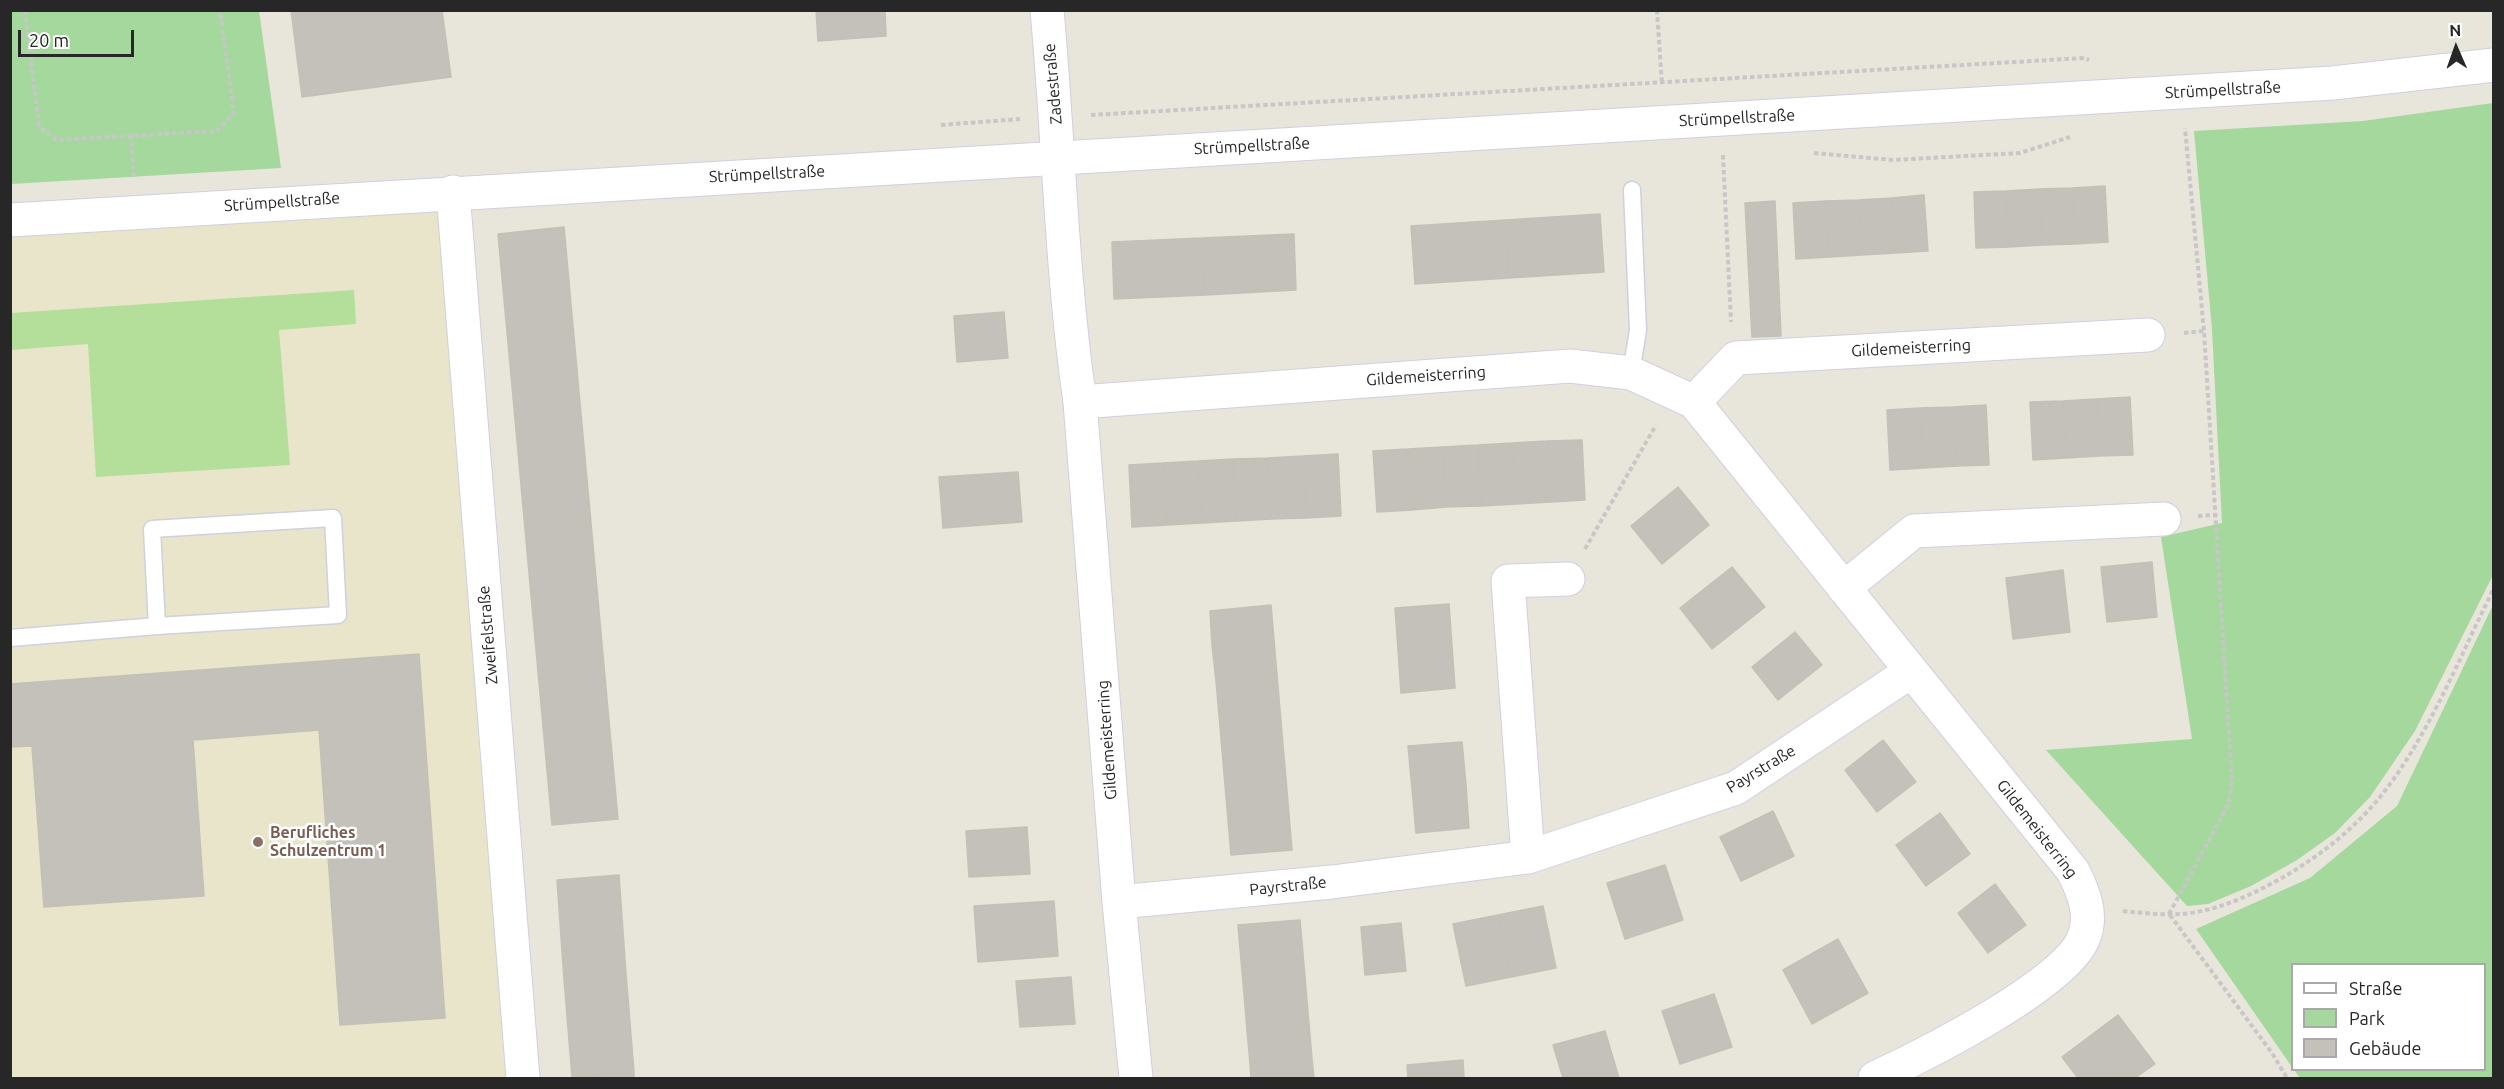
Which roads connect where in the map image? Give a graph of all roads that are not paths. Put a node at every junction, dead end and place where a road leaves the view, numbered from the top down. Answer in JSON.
{"nodes":[{"id":1,"x":1047,"y":10,"type":"edge"},
{"id":2,"x":2493,"y":65,"type":"edge"},
{"id":3,"x":1058,"y":157,"type":"junction"},
{"id":4,"x":1632,"y":190,"type":"dead end"},
{"id":5,"x":453,"y":192,"type":"junction"},
{"id":6,"x":10,"y":220,"type":"edge"},
{"id":7,"x":2148,"y":335,"type":"dead end"},
{"id":8,"x":1631,"y":373,"type":"junction"},
{"id":9,"x":1080,"y":402,"type":"junction"},
{"id":10,"x":1694,"y":402,"type":"junction"},
{"id":11,"x":2164,"y":519,"type":"dead end"},
{"id":12,"x":1568,"y":579,"type":"road end"},
{"id":13,"x":1844,"y":588,"type":"junction"},
{"id":14,"x":157,"y":626,"type":"junction"},
{"id":15,"x":10,"y":638,"type":"edge"},
{"id":16,"x":1910,"y":672,"type":"junction"},
{"id":17,"x":1527,"y":857,"type":"junction"},
{"id":18,"x":1119,"y":902,"type":"junction"},
{"id":19,"x":523,"y":1078,"type":"edge"},
{"id":20,"x":1136,"y":1078,"type":"edge"},
{"id":21,"x":1875,"y":1078,"type":"edge"}],
"edges":[{"from":1,"to":3,"type":"street","name":"Zadestraße"},
{"from":2,"to":3,"type":"street","name":"Strümpellstraße"},
{"from":3,"to":5,"type":"street","name":"Strümpellstraße"},
{"from":3,"to":9,"type":"street","name":"Gildemeisterring"},
{"from":4,"to":8,"type":"lane"},
{"from":5,"to":6,"type":"street","name":"Strümpellstraße"},
{"from":5,"to":19,"type":"street","name":"Zweifelstraße"},
{"from":7,"to":10,"type":"street","name":"Gildemeisterring"},
{"from":8,"to":9,"type":"street","name":"Gildemeisterring"},
{"from":8,"to":10,"type":"street","name":"Gildemeisterring"},
{"from":9,"to":18,"type":"street","name":"Gildemeisterring"},
{"from":10,"to":13,"type":"street","name":"Gildemeisterring"},
{"from":11,"to":13,"type":"street"},
{"from":12,"to":17,"type":"street"},
{"from":13,"to":16,"type":"street","name":"Gildemeisterring"},
{"from":14,"to":14,"type":"lane"},
{"from":14,"to":15,"type":"lane"},
{"from":16,"to":17,"type":"street","name":"Payrstraße"},
{"from":16,"to":21,"type":"street","name":"Gildemeisterring"},
{"from":17,"to":18,"type":"street","name":"Payrstraße"},
{"from":18,"to":20,"type":"street","name":"Gildemeisterring"}]}
